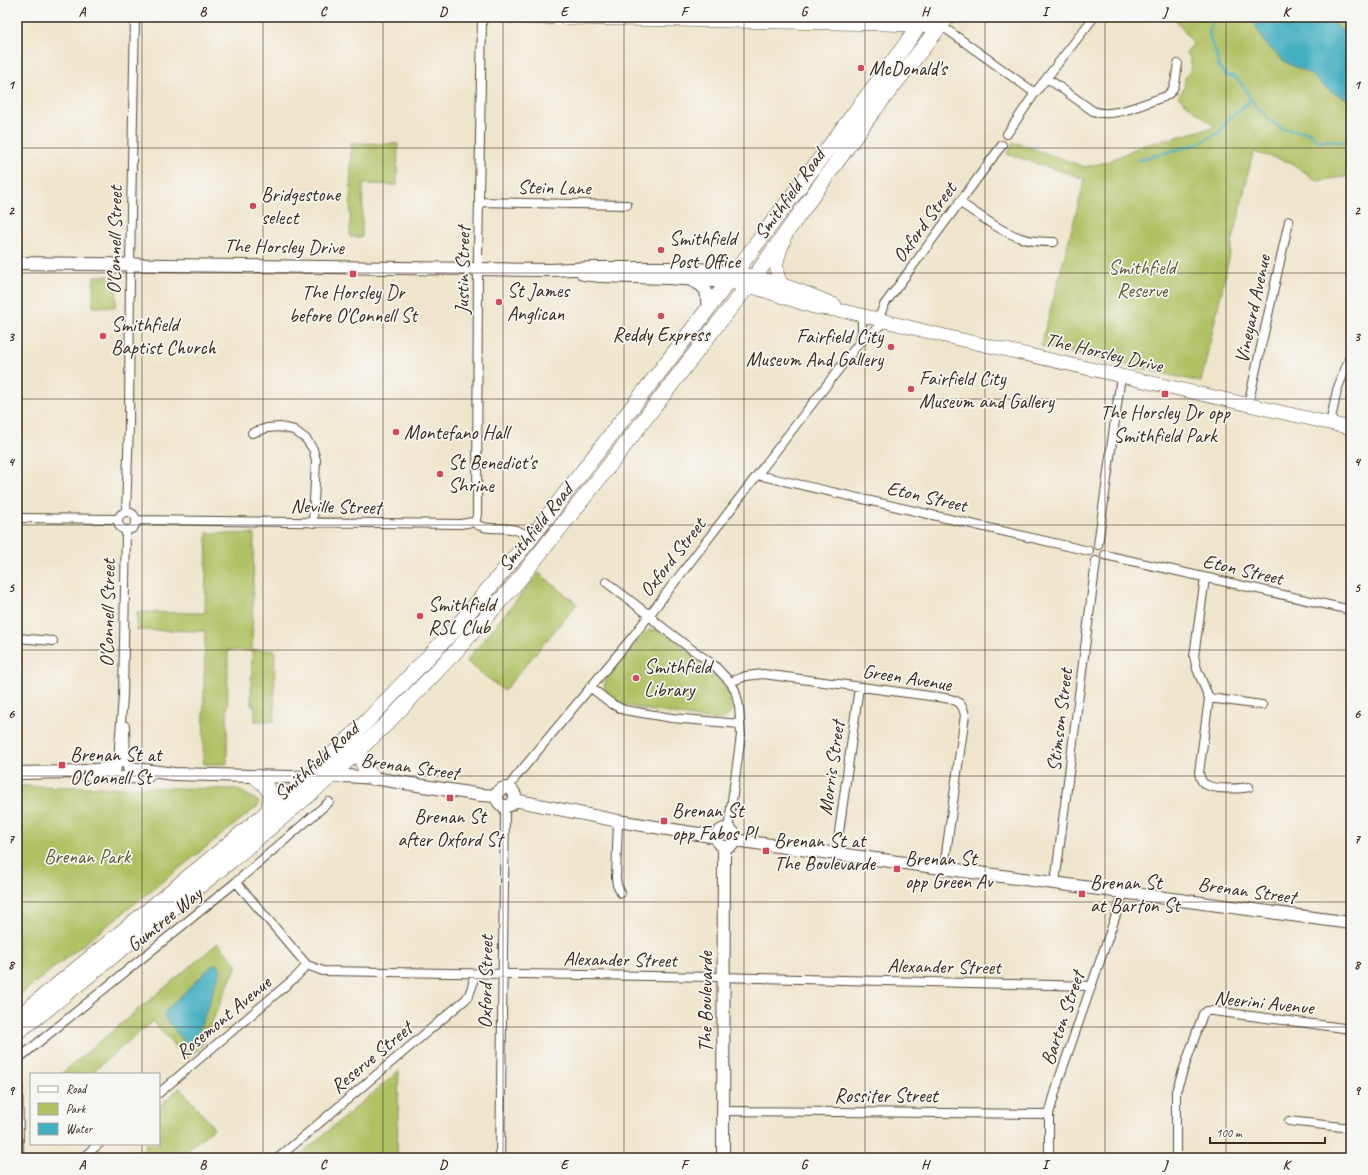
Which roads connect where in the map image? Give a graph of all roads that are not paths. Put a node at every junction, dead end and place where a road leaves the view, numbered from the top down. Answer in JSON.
{"nodes":[{"id":1,"x":135,"y":17,"type":"edge"},
{"id":2,"x":482,"y":17,"type":"edge"},
{"id":3,"x":513,"y":17,"type":"edge"},
{"id":4,"x":1094,"y":17,"type":"edge"},
{"id":5,"x":781,"y":19,"type":"edge"},
{"id":6,"x":923,"y":20,"type":"edge"},
{"id":7,"x":944,"y":22,"type":"edge"},
{"id":8,"x":1178,"y":64,"type":"dead end"},
{"id":9,"x":1047,"y":78,"type":"junction"},
{"id":10,"x":1035,"y":93,"type":"junction"},
{"id":11,"x":1007,"y":134,"type":"dead end"},
{"id":12,"x":1002,"y":146,"type":"dead end"},
{"id":13,"x":479,"y":202,"type":"junction"},
{"id":14,"x":959,"y":202,"type":"junction"},
{"id":15,"x":627,"y":205,"type":"dead end"},
{"id":16,"x":1289,"y":221,"type":"dead end"},
{"id":17,"x":788,"y":230,"type":"junction"},
{"id":18,"x":1054,"y":242,"type":"dead end"},
{"id":19,"x":17,"y":263,"type":"edge"},
{"id":20,"x":130,"y":264,"type":"junction"},
{"id":21,"x":478,"y":269,"type":"junction"},
{"id":22,"x":550,"y":270,"type":"junction"},
{"id":23,"x":733,"y":277,"type":"junction"},
{"id":24,"x":690,"y":279,"type":"junction"},
{"id":25,"x":752,"y":281,"type":"junction"},
{"id":26,"x":782,"y":284,"type":"junction"},
{"id":27,"x":707,"y":310,"type":"junction"},
{"id":28,"x":849,"y":312,"type":"junction"},
{"id":29,"x":862,"y":316,"type":"junction"},
{"id":30,"x":882,"y":321,"type":"junction"},
{"id":31,"x":859,"y":343,"type":"junction"},
{"id":32,"x":1351,"y":354,"type":"edge"},
{"id":33,"x":1121,"y":376,"type":"junction"},
{"id":34,"x":1248,"y":405,"type":"junction"},
{"id":35,"x":1330,"y":424,"type":"junction"},
{"id":36,"x":1351,"y":428,"type":"edge"},
{"id":37,"x":252,"y":433,"type":"dead end"},
{"id":38,"x":758,"y":475,"type":"junction"},
{"id":39,"x":126,"y":512,"type":"junction"},
{"id":40,"x":17,"y":518,"type":"edge"},
{"id":41,"x":118,"y":519,"type":"junction"},
{"id":42,"x":136,"y":520,"type":"junction"},
{"id":43,"x":473,"y":522,"type":"junction"},
{"id":44,"x":313,"y":523,"type":"junction"},
{"id":45,"x":126,"y":530,"type":"junction"},
{"id":46,"x":531,"y":538,"type":"junction"},
{"id":47,"x":1098,"y":545,"type":"junction"},
{"id":48,"x":1089,"y":551,"type":"junction"},
{"id":49,"x":1105,"y":554,"type":"junction"},
{"id":50,"x":1096,"y":560,"type":"junction"},
{"id":51,"x":1205,"y":578,"type":"junction"},
{"id":52,"x":606,"y":582,"type":"dead end"},
{"id":53,"x":1351,"y":610,"type":"edge"},
{"id":54,"x":649,"y":615,"type":"junction"},
{"id":55,"x":17,"y":638,"type":"edge"},
{"id":56,"x":53,"y":641,"type":"dead end"},
{"id":57,"x":730,"y":682,"type":"junction"},
{"id":58,"x":590,"y":687,"type":"junction"},
{"id":59,"x":859,"y":687,"type":"junction"},
{"id":60,"x":1209,"y":698,"type":"junction"},
{"id":61,"x":379,"y":699,"type":"dead end"},
{"id":62,"x":1262,"y":705,"type":"dead end"},
{"id":63,"x":740,"y":724,"type":"junction"},
{"id":64,"x":361,"y":748,"type":"junction"},
{"id":65,"x":325,"y":762,"type":"junction"},
{"id":66,"x":122,"y":770,"type":"junction"},
{"id":67,"x":17,"y":773,"type":"edge"},
{"id":68,"x":256,"y":777,"type":"junction"},
{"id":69,"x":330,"y":777,"type":"junction"},
{"id":70,"x":309,"y":778,"type":"junction"},
{"id":71,"x":373,"y":778,"type":"junction"},
{"id":72,"x":1249,"y":787,"type":"dead end"},
{"id":73,"x":508,"y":789,"type":"junction"},
{"id":74,"x":497,"y":796,"type":"junction"},
{"id":75,"x":514,"y":800,"type":"junction"},
{"id":76,"x":329,"y":802,"type":"dead end"},
{"id":77,"x":504,"y":806,"type":"junction"},
{"id":78,"x":268,"y":812,"type":"junction"},
{"id":79,"x":618,"y":821,"type":"junction"},
{"id":80,"x":726,"y":838,"type":"junction"},
{"id":81,"x":836,"y":854,"type":"junction"},
{"id":82,"x":944,"y":868,"type":"junction"},
{"id":83,"x":236,"y":882,"type":"junction"},
{"id":84,"x":1055,"y":883,"type":"junction"},
{"id":85,"x":1124,"y":892,"type":"junction"},
{"id":86,"x":621,"y":893,"type":"dead end"},
{"id":87,"x":1351,"y":923,"type":"edge"},
{"id":88,"x":307,"y":965,"type":"junction"},
{"id":89,"x":474,"y":974,"type":"junction"},
{"id":90,"x":502,"y":974,"type":"junction"},
{"id":91,"x":724,"y":978,"type":"junction"},
{"id":92,"x":1092,"y":986,"type":"junction"},
{"id":93,"x":17,"y":1017,"type":"edge"},
{"id":94,"x":1351,"y":1029,"type":"edge"},
{"id":95,"x":17,"y":1032,"type":"edge"},
{"id":96,"x":160,"y":1092,"type":"edge"},
{"id":97,"x":724,"y":1111,"type":"junction"},
{"id":98,"x":1049,"y":1114,"type":"junction"},
{"id":99,"x":1289,"y":1121,"type":"dead end"},
{"id":100,"x":1351,"y":1128,"type":"edge"},
{"id":101,"x":97,"y":1145,"type":"edge"},
{"id":102,"x":19,"y":1156,"type":"edge"},
{"id":103,"x":82,"y":1158,"type":"edge"},
{"id":104,"x":278,"y":1158,"type":"edge"},
{"id":105,"x":500,"y":1158,"type":"edge"},
{"id":106,"x":723,"y":1158,"type":"edge"},
{"id":107,"x":1049,"y":1158,"type":"edge"},
{"id":108,"x":1176,"y":1158,"type":"edge"}],
"edges":[{"from":1,"to":20,"type":"street","name":"O'Connell Street"},
{"from":2,"to":13,"type":"street","name":"Justin Street"},
{"from":3,"to":5,"type":"main road"},
{"from":4,"to":9,"type":"street"},
{"from":5,"to":6,"type":"main road"},
{"from":6,"to":7,"type":"main road"},
{"from":6,"to":23,"type":"highway","name":"Smithfield Road"},
{"from":7,"to":10,"type":"street"},
{"from":7,"to":17,"type":"highway","name":"Smithfield Road"},
{"from":8,"to":9,"type":"street"},
{"from":9,"to":10,"type":"street"},
{"from":10,"to":11,"type":"street"},
{"from":12,"to":14,"type":"street","name":"Oxford Street"},
{"from":13,"to":15,"type":"street","name":"Stein Lane"},
{"from":13,"to":21,"type":"street","name":"Justin Street"},
{"from":14,"to":18,"type":"street"},
{"from":14,"to":30,"type":"street","name":"Oxford Street"},
{"from":16,"to":34,"type":"street","name":"Vineyard Avenue"},
{"from":17,"to":25,"type":"highway","name":"Smithfield Road"},
{"from":17,"to":26,"type":"main road"},
{"from":19,"to":20,"type":"street","name":"The Horsley Drive"},
{"from":20,"to":21,"type":"street","name":"The Horsley Drive"},
{"from":20,"to":39,"type":"street","name":"O'Connell Street"},
{"from":21,"to":22,"type":"street","name":"The Horsley Drive"},
{"from":21,"to":43,"type":"street","name":"Justin Street"},
{"from":22,"to":23,"type":"street","name":"The Horsley Drive"},
{"from":22,"to":24,"type":"street","name":"The Horsley Drive"},
{"from":23,"to":24,"type":"street","name":"The Horsley Drive"},
{"from":23,"to":25,"type":"main road","name":"The Horsley Drive"},
{"from":23,"to":27,"type":"highway","name":"Smithfield Road"},
{"from":24,"to":27,"type":"street"},
{"from":25,"to":26,"type":"main road","name":"The Horsley Drive"},
{"from":25,"to":28,"type":"main road","name":"The Horsley Drive"},
{"from":25,"to":64,"type":"highway","name":"Smithfield Road"},
{"from":26,"to":28,"type":"main road","name":"The Horsley Drive"},
{"from":27,"to":46,"type":"highway","name":"Smithfield Road"},
{"from":28,"to":29,"type":"main road","name":"The Horsley Drive"},
{"from":29,"to":30,"type":"main road","name":"The Horsley Drive"},
{"from":29,"to":31,"type":"street","name":"Oxford Street"},
{"from":30,"to":31,"type":"street","name":"Oxford Street"},
{"from":30,"to":33,"type":"main road","name":"The Horsley Drive"},
{"from":31,"to":38,"type":"street","name":"Oxford Street"},
{"from":32,"to":35,"type":"street"},
{"from":33,"to":34,"type":"main road","name":"The Horsley Drive"},
{"from":33,"to":47,"type":"street"},
{"from":34,"to":35,"type":"main road","name":"The Horsley Drive"},
{"from":35,"to":36,"type":"main road","name":"The Horsley Drive"},
{"from":37,"to":44,"type":"street"},
{"from":38,"to":48,"type":"street","name":"Eton Street"},
{"from":38,"to":54,"type":"street","name":"Oxford Street"},
{"from":39,"to":41,"type":"street"},
{"from":39,"to":42,"type":"street"},
{"from":40,"to":41,"type":"street"},
{"from":41,"to":45,"type":"street"},
{"from":42,"to":44,"type":"street","name":"Neville Street"},
{"from":42,"to":45,"type":"street"},
{"from":43,"to":44,"type":"street","name":"Neville Street"},
{"from":43,"to":46,"type":"street","name":"Neville Street"},
{"from":45,"to":66,"type":"street","name":"O'Connell Street"},
{"from":46,"to":65,"type":"highway","name":"Smithfield Road"},
{"from":47,"to":48,"type":"street"},
{"from":47,"to":49,"type":"street"},
{"from":48,"to":50,"type":"street"},
{"from":49,"to":50,"type":"street"},
{"from":49,"to":51,"type":"street","name":"Eton Street"},
{"from":50,"to":84,"type":"street","name":"Stimson Street"},
{"from":51,"to":53,"type":"street","name":"Eton Street"},
{"from":51,"to":60,"type":"street"},
{"from":52,"to":54,"type":"street","name":"The Boulevarde"},
{"from":54,"to":57,"type":"street","name":"The Boulevarde"},
{"from":54,"to":58,"type":"street","name":"Oxford Street"},
{"from":55,"to":56,"type":"street"},
{"from":57,"to":59,"type":"street","name":"Green Avenue"},
{"from":57,"to":63,"type":"street","name":"The Boulevarde"},
{"from":58,"to":63,"type":"street"},
{"from":58,"to":73,"type":"street","name":"Oxford Street"},
{"from":59,"to":81,"type":"street","name":"Morris Street"},
{"from":59,"to":82,"type":"street","name":"Green Avenue"},
{"from":60,"to":62,"type":"street"},
{"from":60,"to":72,"type":"street"},
{"from":61,"to":65,"type":"highway"},
{"from":63,"to":80,"type":"street","name":"The Boulevarde"},
{"from":64,"to":69,"type":"highway","name":"Smithfield Road"},
{"from":64,"to":71,"type":"highway"},
{"from":65,"to":70,"type":"highway","name":"Smithfield Road"},
{"from":66,"to":67,"type":"street","name":"Brenan Street"},
{"from":66,"to":68,"type":"street","name":"Brenan Street"},
{"from":68,"to":70,"type":"street","name":"Brenan Street"},
{"from":68,"to":78,"type":"highway"},
{"from":69,"to":70,"type":"street","name":"Brenan Street"},
{"from":69,"to":71,"type":"street","name":"Brenan Street"},
{"from":69,"to":95,"type":"highway","name":"Smithfield Road"},
{"from":70,"to":78,"type":"highway","name":"Smithfield Road"},
{"from":71,"to":74,"type":"street","name":"Brenan Street"},
{"from":73,"to":74,"type":"street"},
{"from":73,"to":75,"type":"street"},
{"from":74,"to":77,"type":"street"},
{"from":75,"to":77,"type":"street"},
{"from":75,"to":79,"type":"street","name":"Brenan Street"},
{"from":76,"to":83,"type":"street","name":"Gumtree Way"},
{"from":77,"to":90,"type":"street","name":"Oxford Street"},
{"from":78,"to":93,"type":"highway","name":"Smithfield Road"},
{"from":79,"to":80,"type":"street","name":"Brenan Street"},
{"from":79,"to":86,"type":"street"},
{"from":80,"to":81,"type":"street","name":"Brenan Street"},
{"from":80,"to":91,"type":"street","name":"The Boulevarde"},
{"from":81,"to":82,"type":"street","name":"Brenan Street"},
{"from":82,"to":84,"type":"street","name":"Brenan Street"},
{"from":83,"to":88,"type":"street"},
{"from":83,"to":102,"type":"street","name":"Gumtree Way"},
{"from":84,"to":85,"type":"street","name":"Brenan Street"},
{"from":85,"to":87,"type":"street","name":"Brenan Street"},
{"from":85,"to":92,"type":"street","name":"Barton Street"},
{"from":88,"to":89,"type":"street","name":"Alexander Street"},
{"from":88,"to":96,"type":"street","name":"Rosemont Avenue"},
{"from":89,"to":90,"type":"street","name":"Alexander Street"},
{"from":89,"to":104,"type":"street","name":"Reserve Street"},
{"from":90,"to":91,"type":"street","name":"Alexander Street"},
{"from":90,"to":105,"type":"street","name":"Oxford Street"},
{"from":91,"to":92,"type":"street","name":"Alexander Street"},
{"from":91,"to":97,"type":"street","name":"The Boulevarde"},
{"from":92,"to":98,"type":"street","name":"Barton Street"},
{"from":94,"to":108,"type":"street","name":"Neerini Avenue"},
{"from":97,"to":98,"type":"street","name":"Rossiter Street"},
{"from":97,"to":106,"type":"street","name":"The Boulevarde"},
{"from":98,"to":107,"type":"street","name":"Barton Street"},
{"from":99,"to":100,"type":"street"},
{"from":101,"to":103,"type":"street"}]}
